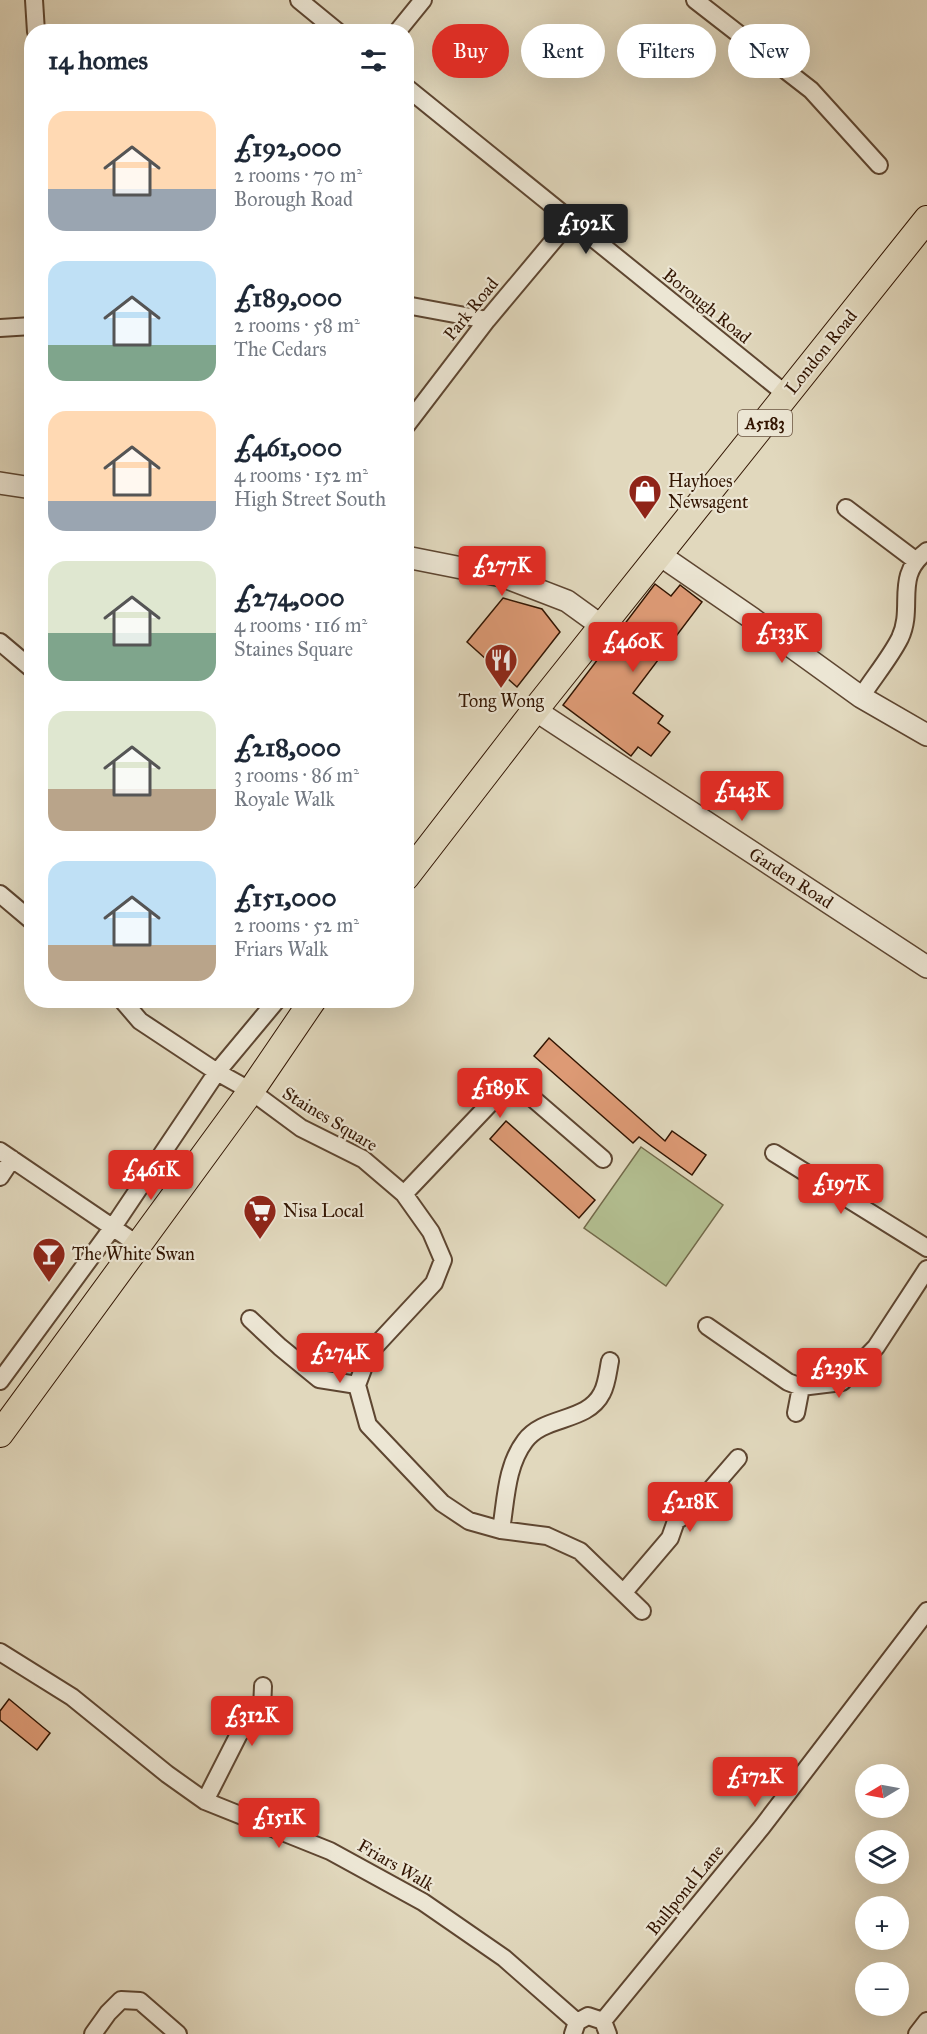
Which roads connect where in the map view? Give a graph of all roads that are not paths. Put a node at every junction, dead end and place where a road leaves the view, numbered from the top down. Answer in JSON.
{"nodes":[{"id":1,"x":34,"y":0,"type":"edge"},
{"id":2,"x":299,"y":0,"type":"edge"},
{"id":3,"x":423,"y":0,"type":"edge"},
{"id":4,"x":695,"y":0,"type":"edge"},
{"id":5,"x":36,"y":24,"type":"edge"},
{"id":6,"x":328,"y":24,"type":"edge"},
{"id":7,"x":404,"y":24,"type":"edge"},
{"id":8,"x":414,"y":93,"type":"edge"},
{"id":9,"x":879,"y":165,"type":"dead end"},
{"id":10,"x":927,"y":219,"type":"edge"},
{"id":11,"x":570,"y":220,"type":"junction"},
{"id":12,"x":414,"y":306,"type":"edge"},
{"id":13,"x":487,"y":320,"type":"junction"},
{"id":14,"x":24,"y":326,"type":"edge"},
{"id":15,"x":0,"y":328,"type":"edge"},
{"id":16,"x":787,"y":395,"type":"junction"},
{"id":17,"x":414,"y":416,"type":"edge"},
{"id":18,"x":0,"y":483,"type":"edge"},
{"id":19,"x":24,"y":487,"type":"edge"},
{"id":20,"x":846,"y":508,"type":"dead end"},
{"id":21,"x":660,"y":555,"type":"junction"},
{"id":22,"x":921,"y":556,"type":"edge"},
{"id":23,"x":414,"y":559,"type":"edge"},
{"id":24,"x":603,"y":627,"type":"junction"},
{"id":25,"x":0,"y":642,"type":"edge"},
{"id":26,"x":24,"y":662,"type":"edge"},
{"id":27,"x":861,"y":697,"type":"junction"},
{"id":28,"x":535,"y":710,"type":"junction"},
{"id":29,"x":927,"y":735,"type":"edge"},
{"id":30,"x":414,"y":867,"type":"edge"},
{"id":31,"x":0,"y":894,"type":"edge"},
{"id":32,"x":24,"y":914,"type":"edge"},
{"id":33,"x":927,"y":967,"type":"edge"},
{"id":34,"x":129,"y":1008,"type":"edge"},
{"id":35,"x":270,"y":1008,"type":"edge"},
{"id":36,"x":308,"y":1008,"type":"edge"},
{"id":37,"x":217,"y":1072,"type":"junction"},
{"id":38,"x":251,"y":1091,"type":"junction"},
{"id":39,"x":774,"y":1153,"type":"dead end"},
{"id":40,"x":6,"y":1155,"type":"edge"},
{"id":41,"x":603,"y":1159,"type":"dead end"},
{"id":42,"x":0,"y":1177,"type":"edge"},
{"id":43,"x":404,"y":1194,"type":"junction"},
{"id":44,"x":113,"y":1227,"type":"junction"},
{"id":45,"x":137,"y":1244,"type":"junction"},
{"id":46,"x":927,"y":1248,"type":"edge"},
{"id":47,"x":927,"y":1269,"type":"edge"},
{"id":48,"x":250,"y":1319,"type":"dead end"},
{"id":49,"x":707,"y":1326,"type":"dead end"},
{"id":50,"x":610,"y":1361,"type":"dead end"},
{"id":51,"x":0,"y":1381,"type":"edge"},
{"id":52,"x":357,"y":1385,"type":"junction"},
{"id":53,"x":801,"y":1387,"type":"junction"},
{"id":54,"x":796,"y":1413,"type":"dead end"},
{"id":55,"x":0,"y":1434,"type":"edge"},
{"id":56,"x":738,"y":1458,"type":"dead end"},
{"id":57,"x":501,"y":1530,"type":"junction"},
{"id":58,"x":624,"y":1592,"type":"junction"},
{"id":59,"x":642,"y":1611,"type":"dead end"},
{"id":60,"x":927,"y":1611,"type":"edge"},
{"id":61,"x":0,"y":1652,"type":"edge"},
{"id":62,"x":263,"y":1686,"type":"dead end"},
{"id":63,"x":206,"y":1801,"type":"junction"},
{"id":64,"x":605,"y":2027,"type":"edge"},
{"id":65,"x":575,"y":2028,"type":"edge"},
{"id":66,"x":93,"y":2034,"type":"edge"},
{"id":67,"x":178,"y":2034,"type":"edge"}],
"edges":[{"from":1,"to":5,"type":"street"},
{"from":2,"to":6,"type":"street"},
{"from":3,"to":7,"type":"street"},
{"from":4,"to":9,"type":"street"},
{"from":8,"to":11,"type":"street","name":"Borough Road"},
{"from":10,"to":16,"type":"main road","name":"London Road","number":"A5183"},
{"from":11,"to":13,"type":"street","name":"Park Road"},
{"from":11,"to":16,"type":"street","name":"Borough Road"},
{"from":12,"to":13,"type":"street"},
{"from":13,"to":17,"type":"street","name":"Park Road"},
{"from":14,"to":15,"type":"street"},
{"from":16,"to":21,"type":"main road","name":"London Road","number":"A5183"},
{"from":18,"to":19,"type":"street"},
{"from":20,"to":22,"type":"street"},
{"from":21,"to":24,"type":"main road","name":"London Road","number":"A5183"},
{"from":21,"to":27,"type":"street"},
{"from":22,"to":27,"type":"street"},
{"from":23,"to":24,"type":"street"},
{"from":24,"to":28,"type":"main road","number":"A5183"},
{"from":25,"to":26,"type":"street"},
{"from":27,"to":29,"type":"street"},
{"from":28,"to":30,"type":"main road","number":"A5183"},
{"from":28,"to":33,"type":"street","name":"Garden Road"},
{"from":31,"to":32,"type":"street"},
{"from":34,"to":37,"type":"street","name":"Staines Square"},
{"from":35,"to":37,"type":"street"},
{"from":36,"to":38,"type":"main road"},
{"from":37,"to":38,"type":"street","name":"Staines Square"},
{"from":37,"to":44,"type":"street"},
{"from":38,"to":43,"type":"street","name":"Staines Square"},
{"from":38,"to":45,"type":"main road"},
{"from":39,"to":46,"type":"street"},
{"from":40,"to":42,"type":"street"},
{"from":40,"to":44,"type":"street"},
{"from":41,"to":43,"type":"street"},
{"from":43,"to":52,"type":"street","name":"Staines Square"},
{"from":44,"to":45,"type":"street"},
{"from":44,"to":51,"type":"street"},
{"from":45,"to":55,"type":"main road"},
{"from":47,"to":53,"type":"street"},
{"from":48,"to":52,"type":"street"},
{"from":49,"to":53,"type":"street"},
{"from":50,"to":57,"type":"street"},
{"from":52,"to":57,"type":"street"},
{"from":53,"to":54,"type":"street"},
{"from":56,"to":58,"type":"street"},
{"from":57,"to":58,"type":"street"},
{"from":58,"to":59,"type":"street"},
{"from":60,"to":64,"type":"street","name":"Bullpond Lane"},
{"from":61,"to":63,"type":"street","name":"Friars Walk"},
{"from":62,"to":63,"type":"street"},
{"from":63,"to":65,"type":"street","name":"Friars Walk"},
{"from":64,"to":65,"type":"street"},
{"from":66,"to":67,"type":"street"}]}
